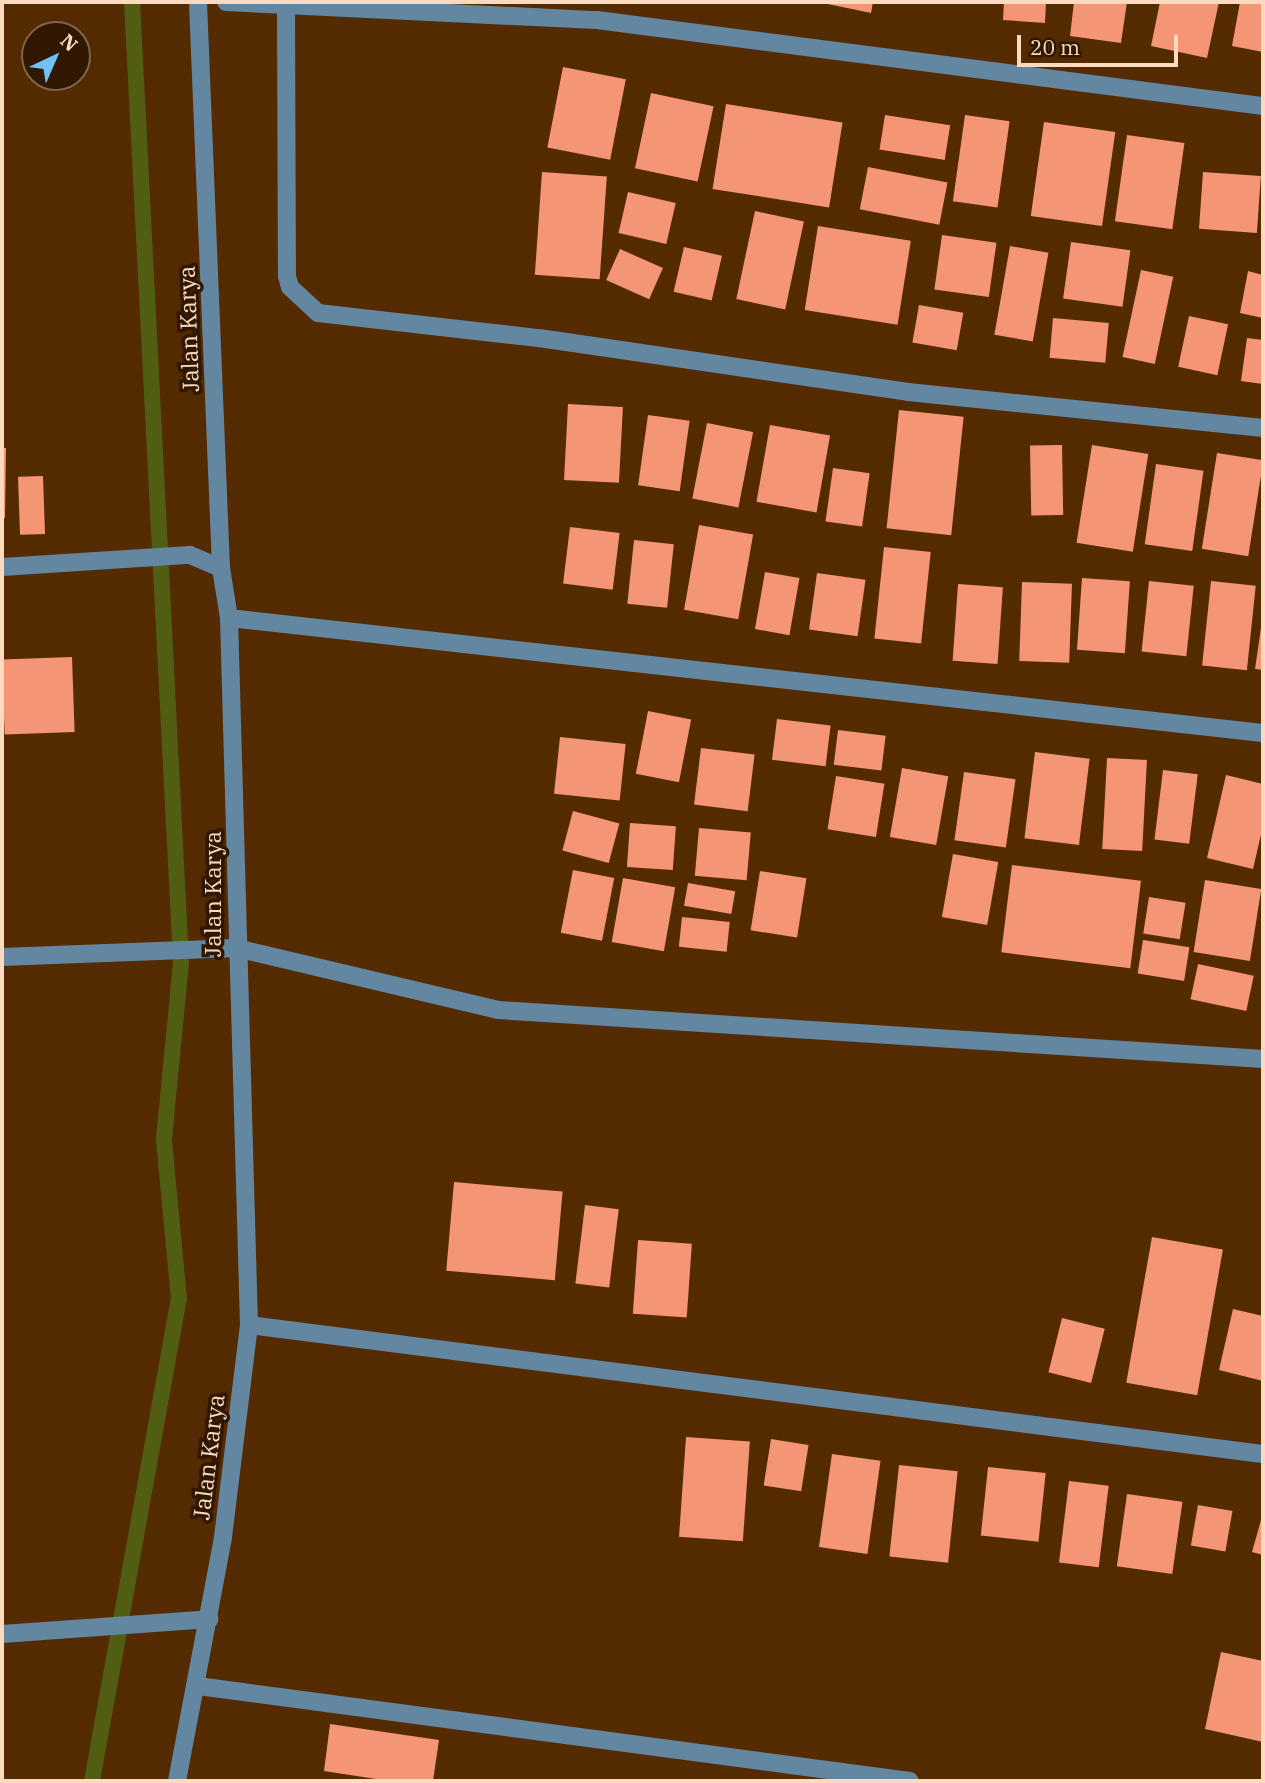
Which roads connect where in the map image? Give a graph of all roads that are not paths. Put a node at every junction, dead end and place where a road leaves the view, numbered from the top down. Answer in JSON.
{"nodes":[{"id":1,"x":198,"y":2,"type":"edge"},
{"id":2,"x":226,"y":2,"type":"edge"},
{"id":3,"x":286,"y":6,"type":"junction"},
{"id":4,"x":1263,"y":106,"type":"edge"},
{"id":5,"x":1263,"y":428,"type":"edge"},
{"id":6,"x":2,"y":567,"type":"edge"},
{"id":7,"x":221,"y":569,"type":"junction"},
{"id":8,"x":229,"y":618,"type":"junction"},
{"id":9,"x":1263,"y":733,"type":"edge"},
{"id":10,"x":236,"y":948,"type":"junction"},
{"id":11,"x":2,"y":957,"type":"edge"},
{"id":12,"x":1263,"y":1059,"type":"edge"},
{"id":13,"x":249,"y":1325,"type":"junction"},
{"id":14,"x":1263,"y":1454,"type":"edge"},
{"id":15,"x":209,"y":1619,"type":"junction"},
{"id":16,"x":2,"y":1634,"type":"edge"},
{"id":17,"x":198,"y":1686,"type":"junction"},
{"id":18,"x":177,"y":1781,"type":"edge"},
{"id":19,"x":910,"y":1781,"type":"edge"}],
"edges":[{"from":1,"to":7,"type":"street","name":"Jalan Karya"},
{"from":2,"to":3,"type":"street"},
{"from":3,"to":4,"type":"street"},
{"from":3,"to":5,"type":"street"},
{"from":6,"to":7,"type":"street"},
{"from":7,"to":8,"type":"street","name":"Jalan Karya"},
{"from":8,"to":9,"type":"street"},
{"from":8,"to":10,"type":"street","name":"Jalan Karya"},
{"from":10,"to":11,"type":"street"},
{"from":10,"to":12,"type":"street"},
{"from":10,"to":13,"type":"street","name":"Jalan Karya"},
{"from":13,"to":14,"type":"street"},
{"from":13,"to":15,"type":"street","name":"Jalan Karya"},
{"from":15,"to":16,"type":"street"},
{"from":15,"to":17,"type":"street","name":"Jalan Karya"},
{"from":17,"to":18,"type":"street","name":"Jalan Karya"},
{"from":17,"to":19,"type":"street"}]}
